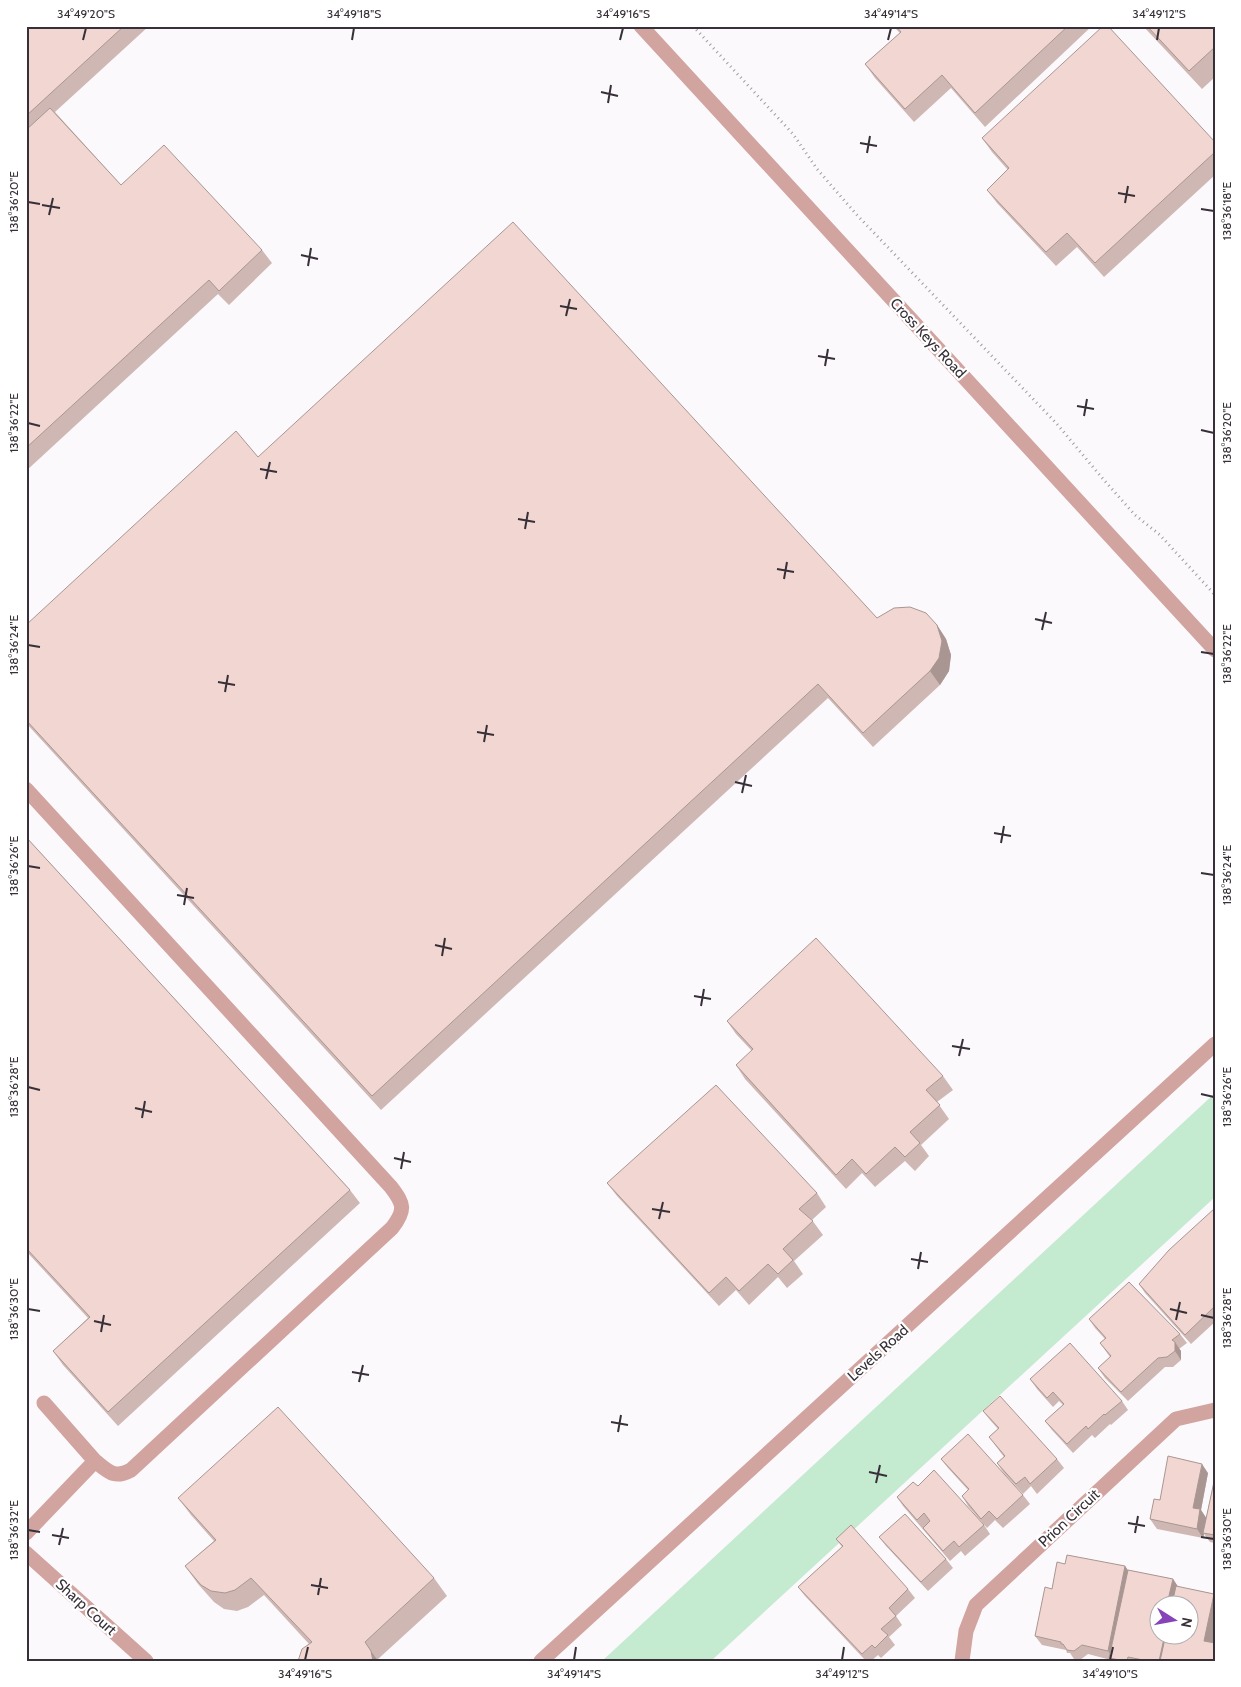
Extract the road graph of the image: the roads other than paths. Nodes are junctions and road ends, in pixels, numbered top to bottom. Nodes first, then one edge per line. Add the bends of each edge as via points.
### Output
1 (641, 26) edge
2 (1215, 650) edge
3 (26, 789) edge
4 (1215, 1044) edge
5 (44, 1402) dead end
6 (1215, 1410) edge
7 (95, 1461) junction
8 (26, 1533) edge
9 (26, 1553) edge
10 (146, 1661) edge
11 (541, 1661) edge
12 (962, 1661) edge

1 - 2 street, Cross Keys Road
3 - 7 street via 390,1187 402,1207 400,1218 392,1228 131,1470 122,1475 112,1474
4 - 11 street, Levels Road
5 - 7 street
6 - 12 street, Prion Circuit via 1176,1419 976,1605 966,1631
7 - 8 street
9 - 10 street, Sharp Court

